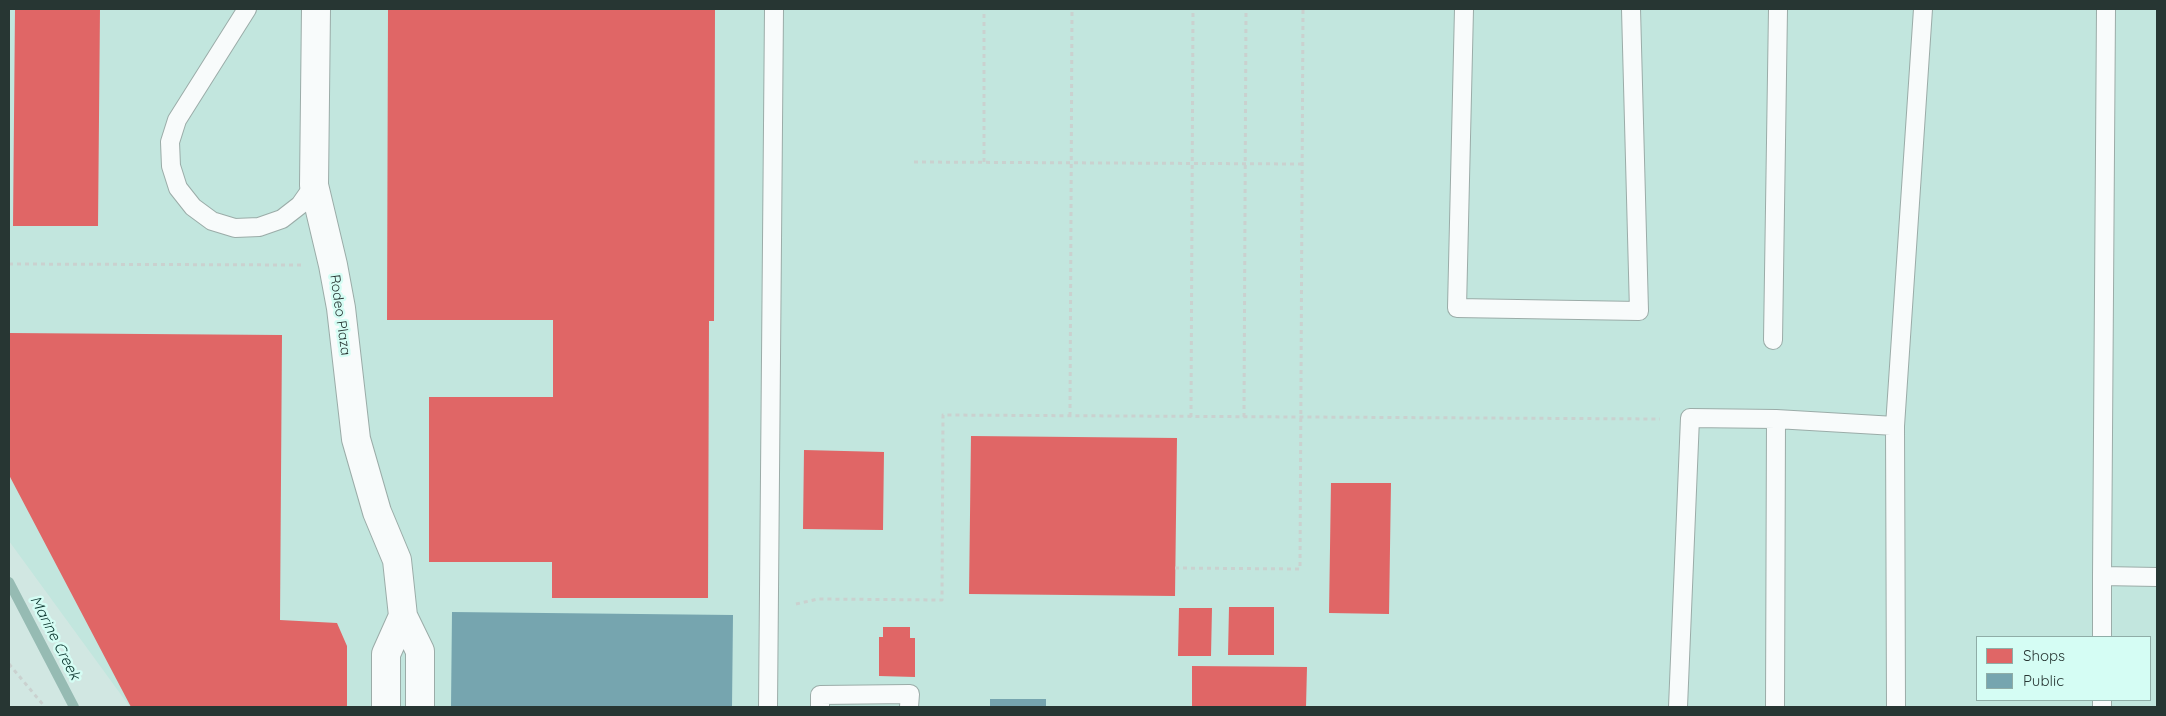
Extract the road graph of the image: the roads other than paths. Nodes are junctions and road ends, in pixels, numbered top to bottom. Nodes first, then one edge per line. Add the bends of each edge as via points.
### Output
1 (247, 9) edge
2 (316, 9) edge
3 (774, 9) edge
4 (1464, 9) edge
5 (1631, 9) edge
6 (1778, 9) edge
7 (1923, 9) edge
8 (2106, 9) edge
9 (314, 185) junction
10 (1773, 340) dead end
11 (1776, 420) junction
12 (1895, 426) junction
13 (2102, 576) junction
14 (2157, 577) edge
15 (403, 616) junction
16 (2102, 636) edge
17 (386, 707) edge
18 (420, 707) edge
19 (768, 707) edge
20 (820, 707) edge
21 (909, 707) edge
22 (1678, 707) edge
23 (1775, 707) edge
24 (1896, 707) edge

1 - 9 lane via 177,120 170,142 170,166 178,188 193,207 212,221 235,228 259,227 282,219 300,205
2 - 9 street, Rodeo Plaza
3 - 19 lane
4 - 5 lane via 1457,308 1639,311
6 - 10 lane
7 - 12 lane
8 - 13 lane
9 - 15 street, Rodeo Plaza via 341,308 356,439 378,512 397,560
11 - 12 lane
11 - 22 lane via 1690,418
11 - 23 lane
12 - 24 lane
13 - 14 lane
13 - 16 lane
15 - 17 street via 386,654
15 - 18 street, Rodeo Plaza via 420,651
20 - 21 lane via 820,695 910,694

